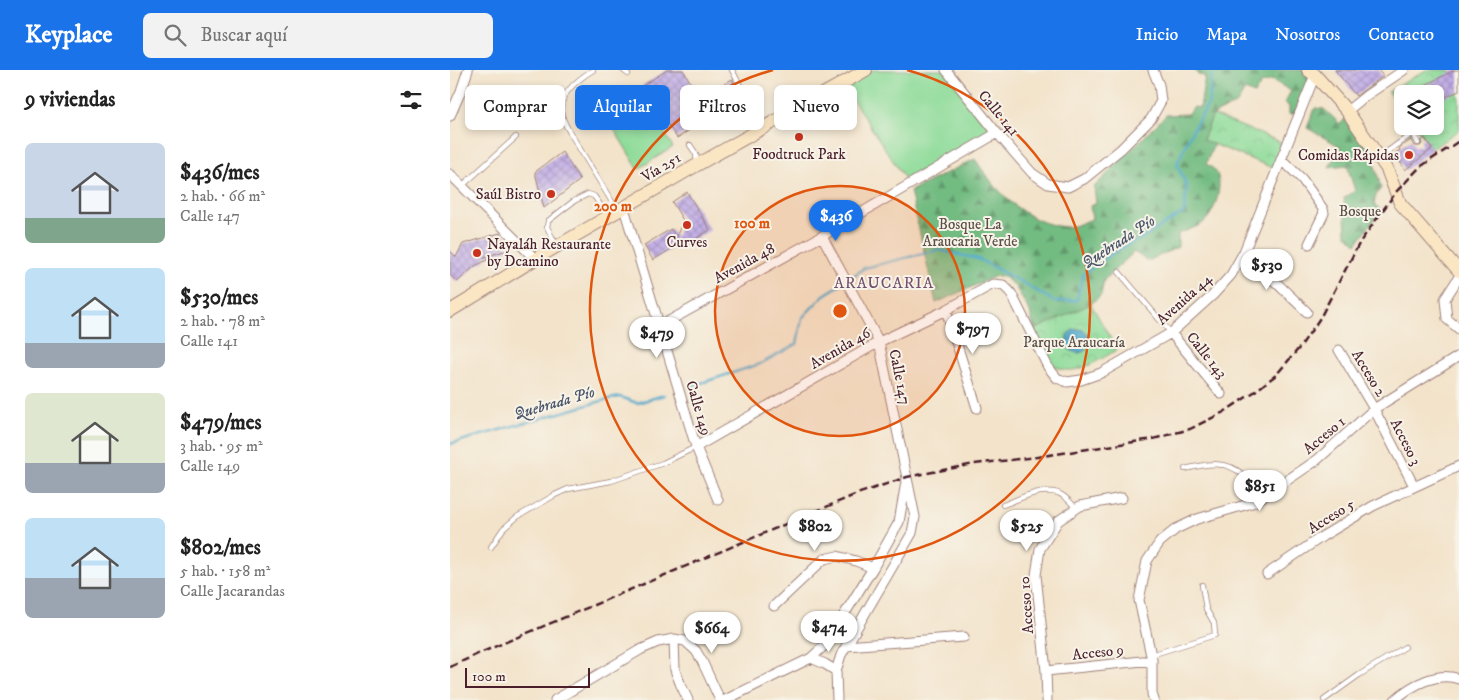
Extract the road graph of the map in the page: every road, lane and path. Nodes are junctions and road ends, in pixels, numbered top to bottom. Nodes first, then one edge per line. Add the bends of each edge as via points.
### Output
1 (468, 70) edge
2 (593, 70) edge
3 (623, 70) edge
4 (732, 70) edge
5 (866, 70) edge
6 (946, 70) edge
7 (1153, 70) edge
8 (1404, 70) edge
9 (1312, 72) edge
10 (628, 74) dead end
11 (740, 85) edge
12 (1346, 111) junction
13 (450, 116) edge
14 (764, 126) edge
15 (758, 130) edge
16 (997, 133) junction
17 (516, 137) dead end
18 (1418, 143) dead end
19 (690, 144) dead end
20 (1379, 157) junction
21 (1281, 158) junction
22 (697, 165) junction
23 (450, 174) edge
24 (462, 186) junction
25 (617, 212) junction
26 (822, 236) junction
27 (1309, 244) dead end
28 (557, 247) junction
29 (1244, 252) junction
30 (535, 259) junction
31 (1459, 271) edge
32 (1120, 272) dead end
33 (1459, 276) edge
34 (451, 308) edge
35 (946, 310) junction
36 (1307, 312) dead end
37 (660, 326) junction
38 (1459, 329) edge
39 (1171, 333) junction
40 (879, 342) junction
41 (1339, 350) dead end
42 (1459, 356) edge
43 (1067, 382) joint
44 (1221, 394) dead end
45 (977, 408) dead end
46 (1374, 410) junction
47 (696, 447) junction
48 (1459, 466) edge
49 (1185, 468) dead end
50 (907, 476) junction
51 (1414, 486) junction
52 (1122, 498) dead end
53 (1261, 498) junction
54 (718, 500) dead end
55 (1003, 505) dead end
56 (1077, 508) junction
57 (491, 547) dead end
58 (873, 568) junction
59 (1267, 574) dead end
60 (1202, 585) dead end
61 (774, 606) dead end
62 (964, 637) dead end
63 (674, 639) junction
64 (826, 644) junction
65 (846, 646) junction
66 (1405, 647) dead end
67 (811, 658) junction
68 (1152, 658) junction
69 (829, 667) junction
70 (1046, 671) junction
71 (1459, 679) edge
72 (554, 700) edge
73 (688, 700) edge
74 (720, 700) edge
75 (725, 700) edge
76 (837, 700) edge
77 (1048, 700) edge
78 (1154, 700) edge
79 (1324, 700) edge
80 (1395, 700) edge

1 - 13 street
2 - 25 lane via 566,94 561,110 568,131
3 - 10 lane
4 - 11 lane
5 - 14 main road, Vía 251
6 - 16 street, Calle 141
7 - 16 street, Calle 141 via 1159,85 1160,101 1151,119 1121,149 1084,179 1068,187 1048,184 1032,173
8 - 12 street
9 - 12 main road
9 - 21 street, Avenida 44
12 - 20 main road
15 - 22 main road, Vía 251
16 - 26 street, Avenida 48
17 - 24 lane
18 - 20 lane via 1414,133
19 - 22 lane via 696,154
20 - 31 main road via 1400,203
21 - 27 street via 1302,179 1323,209
21 - 29 street, Avenida 44
22 - 25 main road, Vía 251
23 - 24 street
24 - 30 street
25 - 28 main road, Vía 251
25 - 28 lane via 588,194 574,201 548,221 547,227
25 - 37 street, Calle 149
26 - 37 street, Avenida 48
26 - 40 street, Calle 147
28 - 30 main road, Vía 251
29 - 36 street
29 - 39 street, Avenida 44 via 1231,275 1213,295
30 - 34 main road, Vía 251
32 - 39 lane
33 - 38 street via 1445,299 1447,319
35 - 40 street, Avenida 46
35 - 43 street, Avenida 46 via 993,284 1003,285 1010,292 1048,367 1057,378
35 - 45 street
37 - 47 street, Calle 149
39 - 43 street, Avenida 44 via 1102,373
39 - 44 street, Calle 143
40 - 47 street, Avenida 46
40 - 50 street, Calle 147
41 - 46 street, Acceso 2
42 - 46 street, Acceso 1
46 - 51 street, Acceso 3
46 - 53 street, Acceso 1 via 1317,460
47 - 54 street, Calle 149
47 - 57 lane via 663,463 611,481 568,489 555,495 517,517 503,529
48 - 51 street, Acceso 5
49 - 53 lane via 1221,464 1233,468 1244,476
50 - 58 street via 898,522
50 - 65 street, Calle 147 via 915,517 912,533
51 - 59 street, Acceso 5 via 1373,506
52 - 56 street, Acceso 10
53 - 68 street, Acceso 1 via 1176,529 1160,542 1147,561 1139,600
55 - 56 lane via 1049,491 1059,493
56 - 70 street, Acceso 10 via 1058,520 1040,549 1036,575
58 - 61 street via 837,556 824,559
58 - 64 street
60 - 68 lane via 1215,635
62 - 65 street
63 - 72 street via 640,650
63 - 73 street via 675,670
63 - 74 street via 685,641 696,651
64 - 67 street
64 - 69 street
65 - 69 street, Calle 147
66 - 79 lane
67 - 69 street
67 - 75 street
68 - 70 street, Acceso 9
68 - 78 street, Acceso 1
69 - 76 street
70 - 77 street, Acceso 10
71 - 80 street via 1427,679

